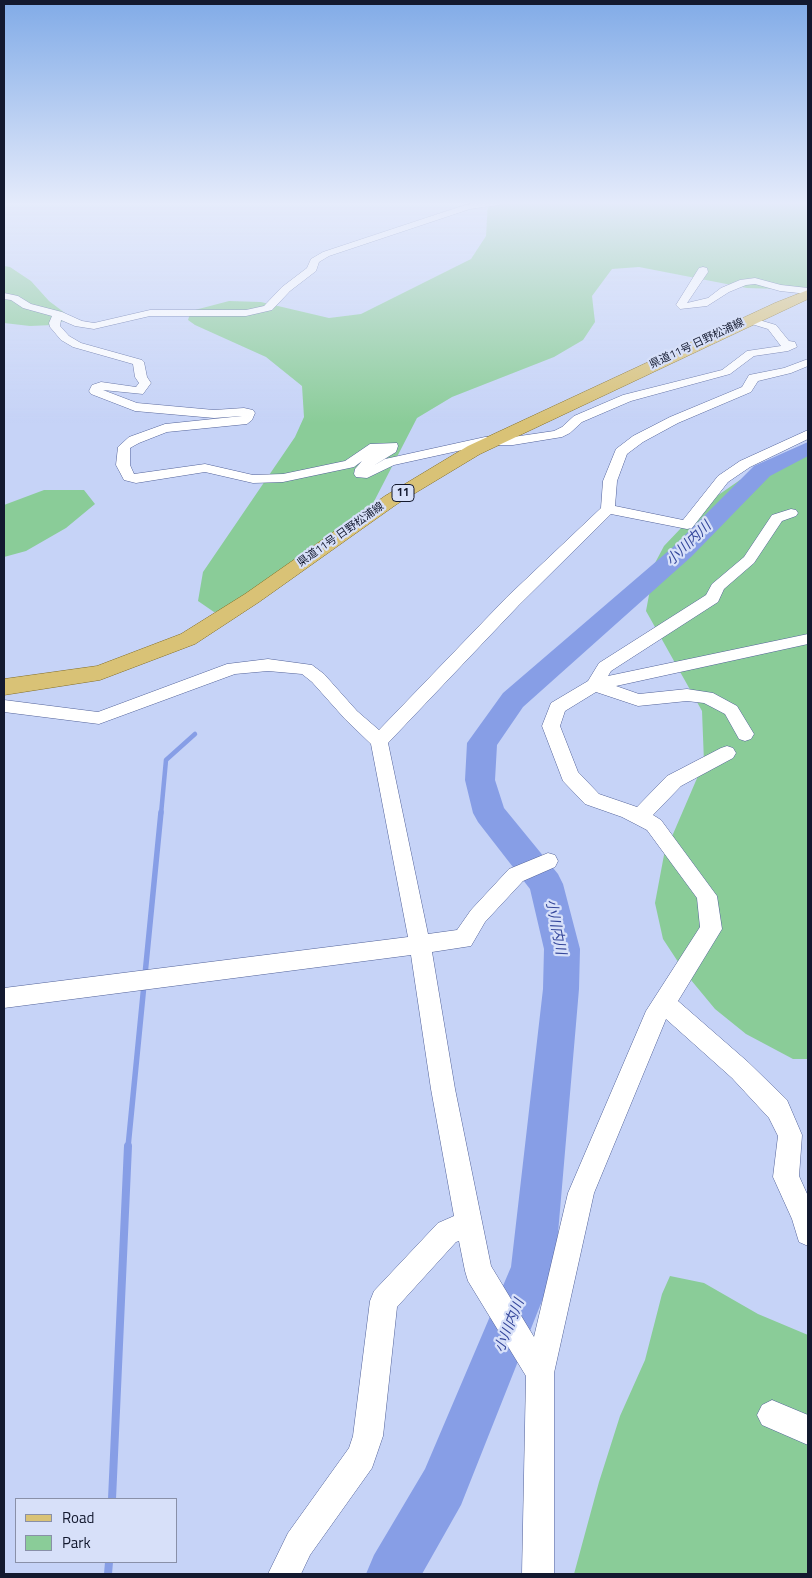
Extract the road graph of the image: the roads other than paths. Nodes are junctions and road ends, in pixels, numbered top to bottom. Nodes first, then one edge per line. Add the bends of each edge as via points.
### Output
1 (303, 276) edge
2 (701, 276) edge
3 (808, 293) edge
4 (4, 296) edge
5 (58, 314) junction
6 (749, 320) junction
7 (790, 346) joint
8 (808, 362) edge
9 (808, 434) edge
10 (494, 441) junction
11 (608, 509) junction
12 (791, 513) dead end
13 (808, 640) edge
14 (594, 685) junction
15 (4, 687) edge
16 (4, 706) edge
17 (745, 734) dead end
18 (379, 741) junction
19 (727, 754) dead end
20 (639, 817) junction
21 (548, 861) dead end
22 (420, 945) junction
23 (4, 998) edge
24 (664, 1003) junction
25 (469, 1224) junction
26 (808, 1233) edge
27 (540, 1372) junction
28 (772, 1415) dead end
29 (808, 1430) edge
30 (284, 1574) edge
31 (538, 1574) edge

1 - 5 street via 268,308 246,314 150,313 94,326 79,324
2 - 3 street via 681,305 684,307 703,304 744,282
3 - 6 main road, 県道11号 日野松浦線 / 11
4 - 5 street
5 - 10 street via 55,326 77,345 138,362 145,383 143,388 138,391 100,386 95,391 136,407 249,414 243,420 165,428 134,440 124,447 122,453 129,477 136,479 205,468 253,479 283,478 349,464 375,447 392,446 362,469 361,474 367,474 390,462
6 - 7 street via 772,327
6 - 10 main road, 県道11号 日野松浦線 / 11
7 - 10 street via 751,353 726,372 627,398 578,419 557,434
8 - 11 street via 787,371 754,378 747,389 674,420 621,452 610,481
9 - 11 street via 745,464 723,479 687,526
10 - 15 main road, 県道11号 日野松浦線 / 11 via 391,500 188,639 100,673
11 - 18 street
12 - 14 street via 777,518 749,560 717,587 712,598 605,667
13 - 14 street
14 - 17 street via 638,700 687,695 707,697 731,710
14 - 20 street via 557,707 551,726 570,776 592,799
16 - 18 street via 99,718 233,668 268,665 306,669
18 - 22 street
19 - 20 street via 674,781
20 - 24 street via 654,825 707,896 711,929
21 - 22 street via 516,875 478,916 463,939
22 - 23 street
22 - 25 street
24 - 26 street via 740,1070 778,1109 790,1135 786,1177 805,1218
24 - 27 street via 654,1018 581,1193
25 - 27 street via 478,1271
25 - 30 street via 447,1232 384,1300 368,1436 361,1457 299,1544
27 - 31 street
28 - 29 street

